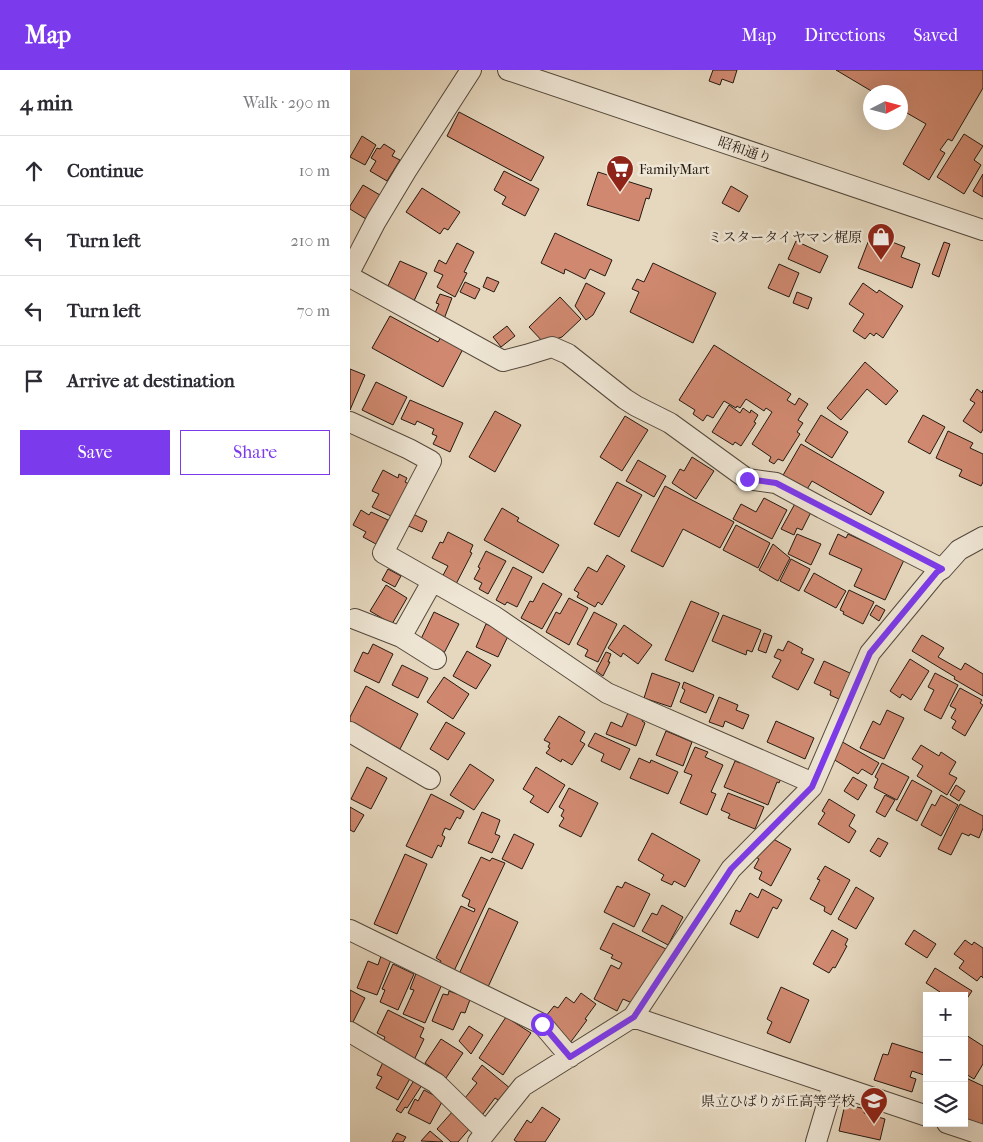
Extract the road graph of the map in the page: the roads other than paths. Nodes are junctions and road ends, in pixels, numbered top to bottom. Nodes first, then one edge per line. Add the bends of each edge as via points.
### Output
1 (471, 70) edge
2 (508, 70) edge
3 (983, 230) edge
4 (350, 271) edge
5 (350, 277) edge
6 (350, 422) edge
7 (983, 537) edge
8 (942, 569) junction
9 (432, 582) junction
10 (355, 619) dead end
11 (400, 637) junction
12 (436, 659) dead end
13 (350, 732) edge
14 (430, 779) dead end
15 (813, 783) junction
16 (350, 930) edge
17 (634, 1017) junction
18 (350, 1032) edge
19 (570, 1057) junction
20 (833, 1084) junction
21 (923, 1115) edge
22 (959, 1127) edge
23 (983, 1135) edge
24 (482, 1137) edge
25 (816, 1142) edge

1 - 4 street via 376,220
2 - 3 street, 昭和通り
5 - 8 street via 503,361 552,347 568,354 636,406 670,423 747,479 776,483
6 - 9 street via 431,461 383,553
7 - 8 street via 959,550
8 - 15 street via 870,653
9 - 11 street
9 - 15 street via 494,616 607,693
10 - 11 street
11 - 12 street
13 - 14 street
15 - 17 street via 731,869
16 - 19 street via 542,1024
17 - 19 street
17 - 20 street
18 - 24 street via 436,1083
19 - 24 street via 523,1086
20 - 21 street
20 - 25 street
22 - 23 street

